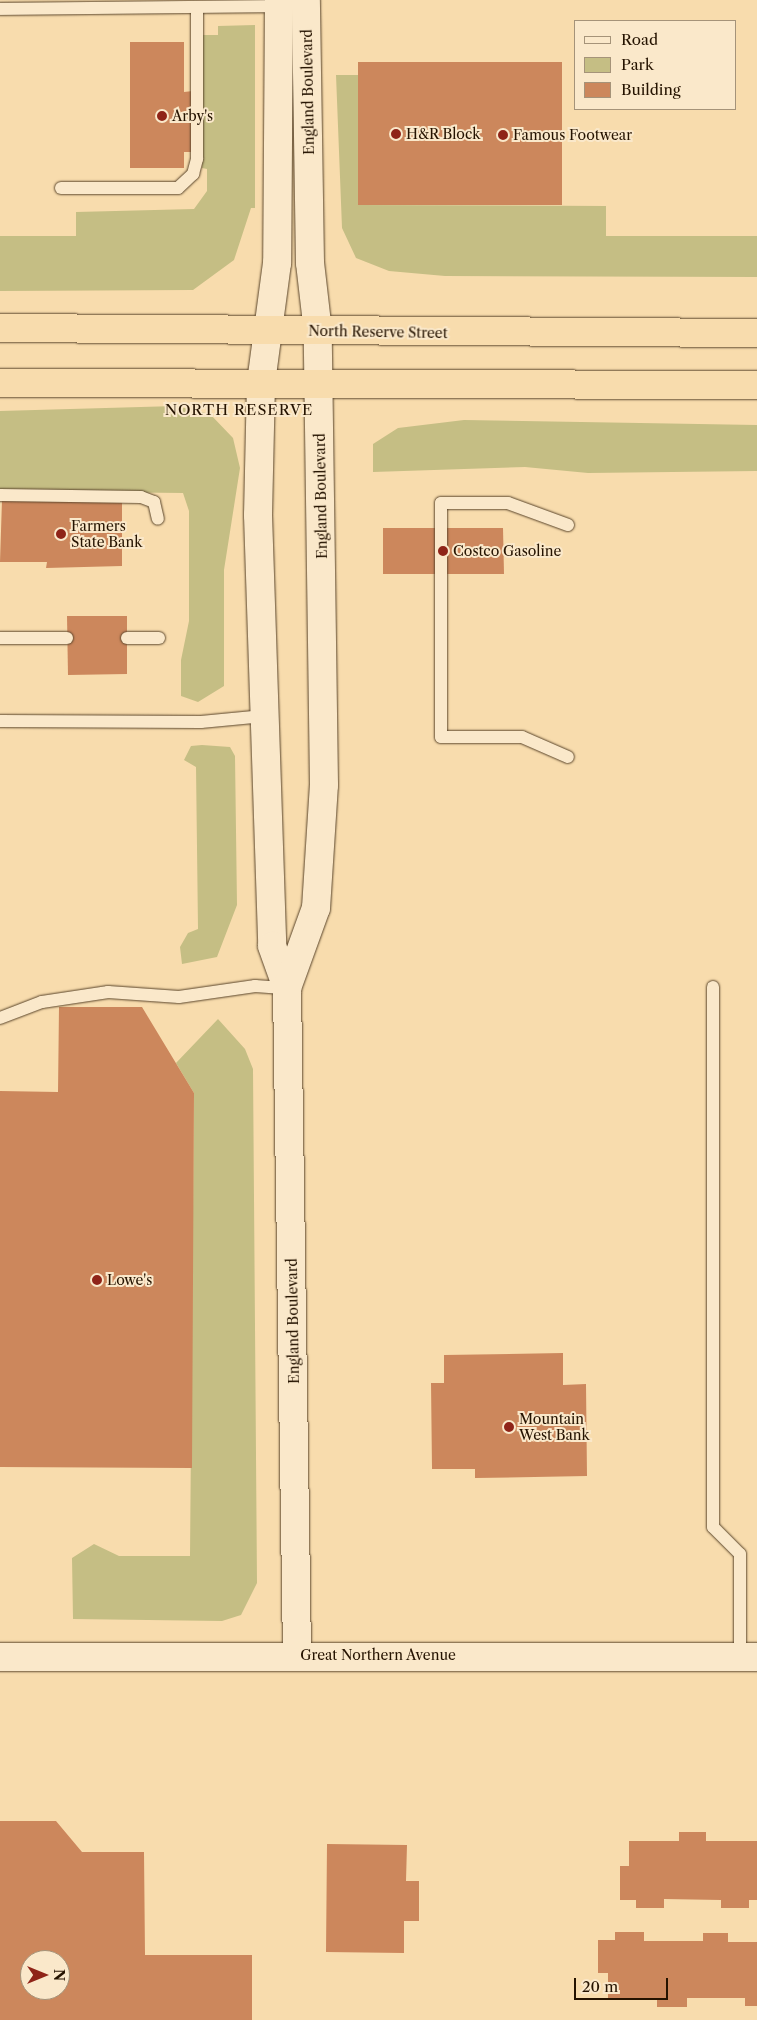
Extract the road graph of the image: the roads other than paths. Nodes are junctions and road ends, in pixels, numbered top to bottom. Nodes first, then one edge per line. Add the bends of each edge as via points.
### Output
1 (306, 0) edge
2 (279, 3) edge
3 (197, 7) junction
4 (0, 9) edge
5 (61, 188) dead end
6 (0, 328) edge
7 (268, 331) junction
8 (318, 332) junction
9 (757, 333) edge
10 (0, 383) edge
11 (262, 383) junction
12 (319, 383) junction
13 (745, 385) edge
14 (757, 402) edge
15 (0, 495) edge
16 (158, 519) dead end
17 (568, 525) dead end
18 (0, 638) edge
19 (67, 638) dead end
20 (127, 638) dead end
21 (159, 638) dead end
22 (264, 716) junction
23 (0, 721) edge
24 (568, 757) dead end
25 (713, 987) dead end
26 (287, 988) junction
27 (0, 1018) edge
28 (297, 1655) junction
29 (0, 1657) edge
30 (749, 1657) edge

1 - 8 street, England Boulevard via 310,263
2 - 3 lane
2 - 7 street, England Boulevard via 277,263
3 - 4 lane
3 - 5 lane via 197,159 193,174 178,188
6 - 7 highway, North Reserve Street
7 - 8 highway, North Reserve Street
7 - 11 street, England Boulevard
8 - 9 highway, North Reserve Street
8 - 12 street, England Boulevard
10 - 11 highway
11 - 12 highway
11 - 22 street, England Boulevard via 258,515
12 - 13 highway
12 - 26 street, England Boulevard via 324,785 316,908
13 - 14 highway via 750,402
15 - 16 lane via 142,497 154,502
17 - 24 lane via 508,503 441,503 441,737 522,737
18 - 19 lane
20 - 21 lane
22 - 23 lane via 218,721
22 - 26 street, England Boulevard via 272,946
25 - 30 lane via 713,1527 740,1554
26 - 27 lane via 255,986 179,997 108,992 42,1002
26 - 28 street, England Boulevard
28 - 29 street, Great Northern Avenue
28 - 30 street, Great Northern Avenue

